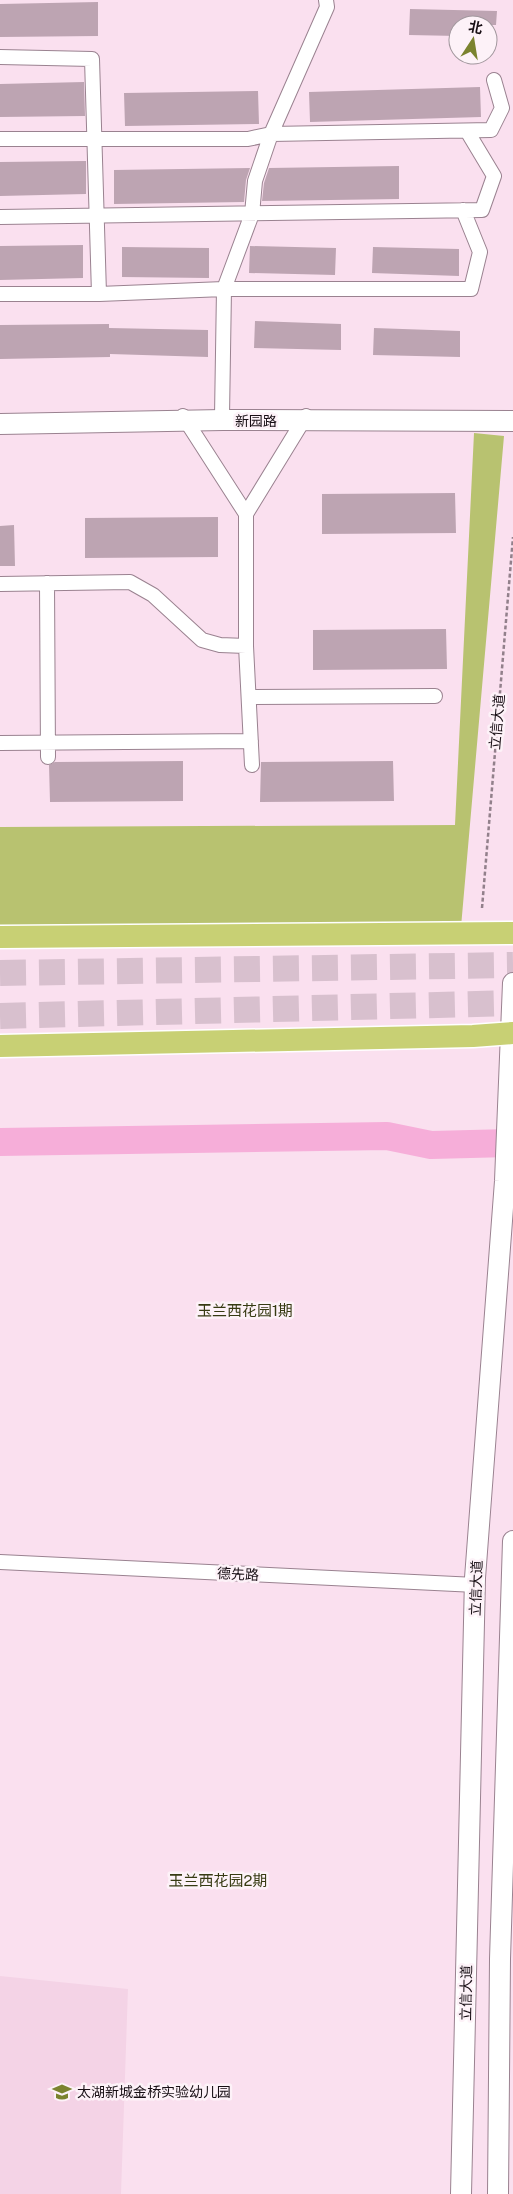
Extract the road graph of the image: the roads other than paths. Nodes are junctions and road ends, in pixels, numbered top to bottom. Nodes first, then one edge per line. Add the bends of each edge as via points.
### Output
1 (326, 0) edge
2 (0, 57) edge
3 (494, 80) dead end
4 (467, 131) junction
5 (271, 134) junction
6 (0, 138) edge
7 (95, 138) junction
8 (463, 210) junction
9 (252, 214) junction
10 (98, 216) junction
11 (0, 217) edge
12 (224, 289) junction
13 (0, 294) edge
14 (99, 294) junction
15 (222, 416) junction
16 (0, 417) edge
17 (513, 417) edge
18 (184, 418) junction
19 (305, 418) junction
20 (513, 421) edge
21 (0, 424) edge
22 (246, 514) junction
23 (47, 583) junction
24 (0, 584) edge
25 (246, 646) junction
26 (435, 696) dead end
27 (249, 698) junction
28 (251, 741) junction
29 (48, 742) junction
30 (0, 743) edge
31 (48, 757) dead end
32 (252, 765) dead end
33 (513, 933) edge
34 (0, 937) edge
35 (513, 983) edge
36 (512, 1033) edge
37 (0, 1046) edge
38 (513, 1540) edge
39 (0, 1562) edge
40 (0, 1570) edge
41 (476, 1589) junction
42 (512, 1593) edge
43 (461, 2194) edge
44 (498, 2194) edge

1 - 5 street via 327,7
2 - 7 street via 92,59
3 - 4 street via 502,108 491,130
4 - 5 street
4 - 8 street via 494,176 482,210
5 - 7 street via 248,139
5 - 9 street via 255,181
6 - 7 street
7 - 10 street
8 - 9 street
8 - 12 street via 480,252 471,289
9 - 10 street
9 - 12 street
10 - 11 street
10 - 14 street
12 - 14 street
12 - 15 street
13 - 14 street
15 - 18 street, 新园路
15 - 19 street, 新园路
16 - 18 street, 新园路
17 - 19 street, 新园路
18 - 19 street, 新园路
18 - 21 street, 新园路
18 - 22 street
19 - 20 street, 新园路
19 - 22 street
22 - 25 street
23 - 24 street
23 - 25 street via 130,582 153,594 202,640 220,645
23 - 29 street
25 - 27 street
26 - 27 street
27 - 28 street
28 - 29 street
28 - 32 street
29 - 30 street
29 - 31 street
33 - 34 main road
35 - 36 street, 立信大道
36 - 37 main road
36 - 41 street, 立信大道 via 505,1181
38 - 42 street
39 - 41 street, 德先路
40 - 41 street, 德先路
41 - 43 street, 立信大道
42 - 44 street via 500,1959

